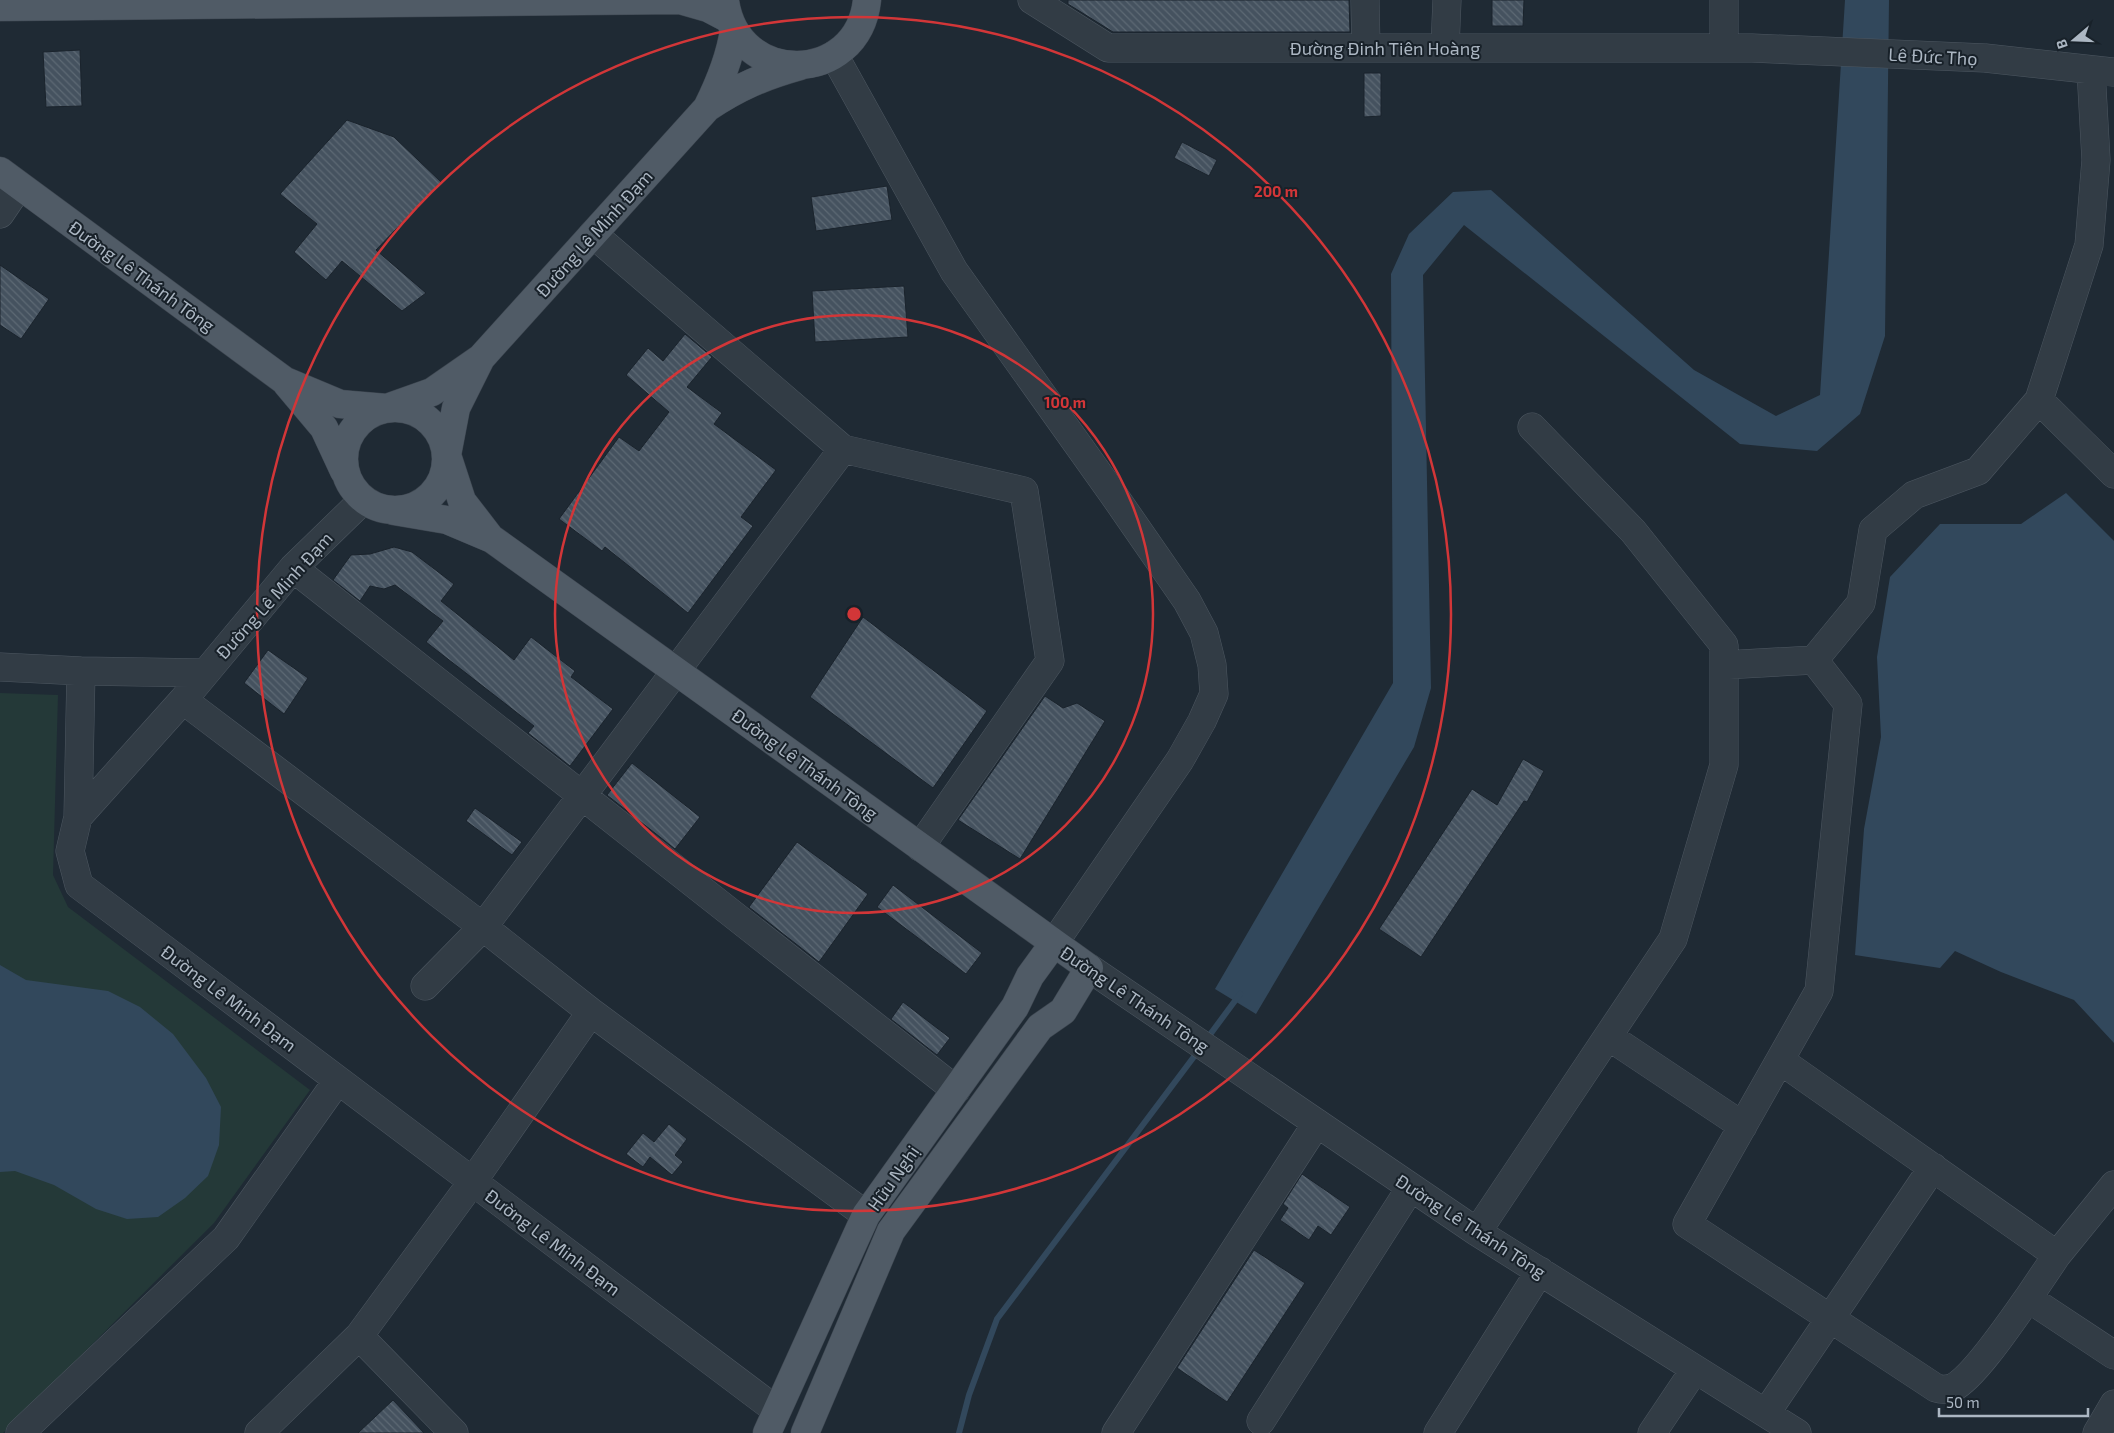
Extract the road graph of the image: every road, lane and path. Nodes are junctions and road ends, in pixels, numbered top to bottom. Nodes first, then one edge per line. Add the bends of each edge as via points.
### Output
1 (867, 0) edge
2 (1032, 0) edge
3 (1365, 0) edge
4 (1447, 0) edge
5 (1724, 0) edge
6 (0, 7) edge
7 (729, 16) edge
8 (1366, 48) junction
9 (1444, 48) junction
10 (1724, 48) junction
11 (1752, 48) joint
12 (834, 55) junction
13 (800, 66) junction
14 (2103, 71) edge
15 (707, 108) junction
16 (10, 179) edge
17 (0, 214) edge
18 (593, 234) junction
19 (481, 358) junction
20 (284, 381) junction
21 (2039, 400) junction
22 (387, 408) junction
23 (1532, 427) dead end
24 (843, 448) junction
25 (447, 455) junction
26 (345, 471) junction
27 (2114, 474) edge
28 (362, 500) junction
29 (394, 511) junction
30 (492, 539) junction
31 (293, 568) junction
32 (1814, 660) junction
33 (1724, 665) junction
34 (0, 667) edge
35 (81, 671) junction
36 (676, 671) junction
37 (206, 673) junction
38 (183, 700) junction
39 (582, 796) junction
40 (78, 817) junction
41 (920, 847) junction
42 (483, 927) junction
43 (1054, 943) junction
44 (1089, 968) junction
45 (425, 986) dead end
46 (591, 1012) junction
47 (1608, 1036) junction
48 (1781, 1062) junction
49 (338, 1080) junction
50 (956, 1090) junction
51 (1317, 1123) junction
52 (1743, 1126) junction
53 (1933, 1167) junction
54 (473, 1182) junction
55 (2114, 1185) edge
56 (1410, 1187) junction
57 (866, 1216) junction
58 (1477, 1232) junction
59 (2057, 1255) junction
60 (1540, 1271) junction
61 (2028, 1298) junction
62 (819, 1317) junction
63 (1831, 1318) junction
64 (848, 1329) junction
65 (358, 1336) junction
66 (2114, 1355) edge
67 (1695, 1369) junction
68 (2113, 1407) edge
69 (1766, 1413) junction
70 (1261, 1421) dead end
71 (772, 1422) edge
72 (20, 1433) edge
73 (259, 1433) edge
74 (454, 1433) edge
75 (805, 1433) edge
76 (1116, 1433) edge
77 (1438, 1433) edge
78 (1652, 1433) edge
79 (1797, 1433) edge
80 (2096, 1433) edge

1 - 12 main road via 858,29
2 - 8 street, Đường Đinh Tiên Hoàng via 1108,48
3 - 8 street
4 - 9 street
5 - 10 street
6 - 7 main road via 680,0
7 - 13 main road via 746,45 762,57
7 - 15 main road, Đường Lê Minh Đạm via 728,60
8 - 9 street, Đường Đinh Tiên Hoàng
9 - 10 street, Đường Đinh Tiên Hoàng
10 - 11 street, Đường Đinh Tiên Hoàng
11 - 14 street, Lê Đức Thọ via 1986,58
12 - 13 main road, Đường Lê Minh Đạm
12 - 43 street via 954,271 1187,601 1204,633 1212,665 1214,694 1198,729
13 - 15 main road, Đường Lê Minh Đạm via 751,82
14 - 21 street via 2089,245
15 - 18 main road, Đường Lê Minh Đạm
16 - 17 street
16 - 20 main road, Đường Lê Thánh Tông
18 - 19 main road, Đường Lê Minh Đạm
18 - 24 street
19 - 22 main road via 432,392
19 - 25 main road via 456,408
20 - 22 main road, Đường Lê Thánh Tông via 340,404
20 - 26 main road, Đường Lê Thánh Tông via 324,428
21 - 27 street
21 - 32 street via 1978,471 1914,495 1872,530 1861,603
22 - 25 main road via 404,408 433,424
22 - 26 main road via 370,413 352,431 344,454
23 - 33 street via 1645,546 1724,645
24 - 36 street
24 - 41 street via 1024,491 1050,661
25 - 29 main road via 442,480 426,501 411,509
25 - 30 main road, Đường Lê Thánh Tông via 462,501
26 - 28 main road via 351,487
28 - 29 main road
28 - 31 street, Đường Lê Minh Đạm
29 - 30 main road, Đường Lê Thánh Tông via 447,520
30 - 36 main road, Đường Lê Thánh Tông
31 - 37 street, Đường Lê Minh Đạm
31 - 39 street
32 - 33 street
32 - 48 street via 1848,704 1819,991
33 - 47 street via 1724,765 1673,939
34 - 35 street
35 - 37 street
35 - 40 street
36 - 39 street
36 - 41 main road, Đường Lê Thánh Tông
37 - 38 street, Đường Lê Minh Đạm
38 - 40 street, Đường Lê Minh Đạm
38 - 42 street
39 - 42 street
39 - 50 street
40 - 49 street, Đường Lê Minh Đạm via 70,851 79,885
41 - 43 main road, Đường Lê Thánh Tông
42 - 45 street
42 - 46 street
43 - 44 main road, Đường Lê Thánh Tông
43 - 50 main road, Hữu Nghị
44 - 51 street, Đường Lê Thánh Tông
44 - 64 main road, Hữu Nghị via 1063,1011 1040,1028 891,1231
46 - 54 street
46 - 57 street
47 - 52 street
47 - 58 street
48 - 52 street
48 - 53 street
49 - 54 street, Đường Lê Minh Đạm
49 - 72 street via 226,1238
50 - 57 main road, Hữu Nghị
51 - 56 street, Đường Lê Thánh Tông
51 - 76 street
52 - 63 street via 1687,1224
53 - 59 street
53 - 63 street
54 - 65 street
54 - 71 street, Đường Lê Minh Đạm
55 - 59 street
56 - 58 street, Đường Lê Thánh Tông
56 - 70 street
57 - 62 main road, Hữu Nghị
58 - 60 street, Đường Lê Thánh Tông
59 - 61 street
60 - 67 street, Đường Lê Thánh Tông
60 - 77 street
61 - 63 street via 1985,1355 1963,1380 1948,1389 1936,1388
61 - 66 street
62 - 64 main road
62 - 71 main road, Hữu Nghị
63 - 69 street
64 - 75 main road, Hữu Nghị
65 - 73 street
65 - 74 street
67 - 69 street, Đường Lê Thánh Tông
67 - 78 street
68 - 80 street
69 - 79 street, Đường Lê Thánh Tông

